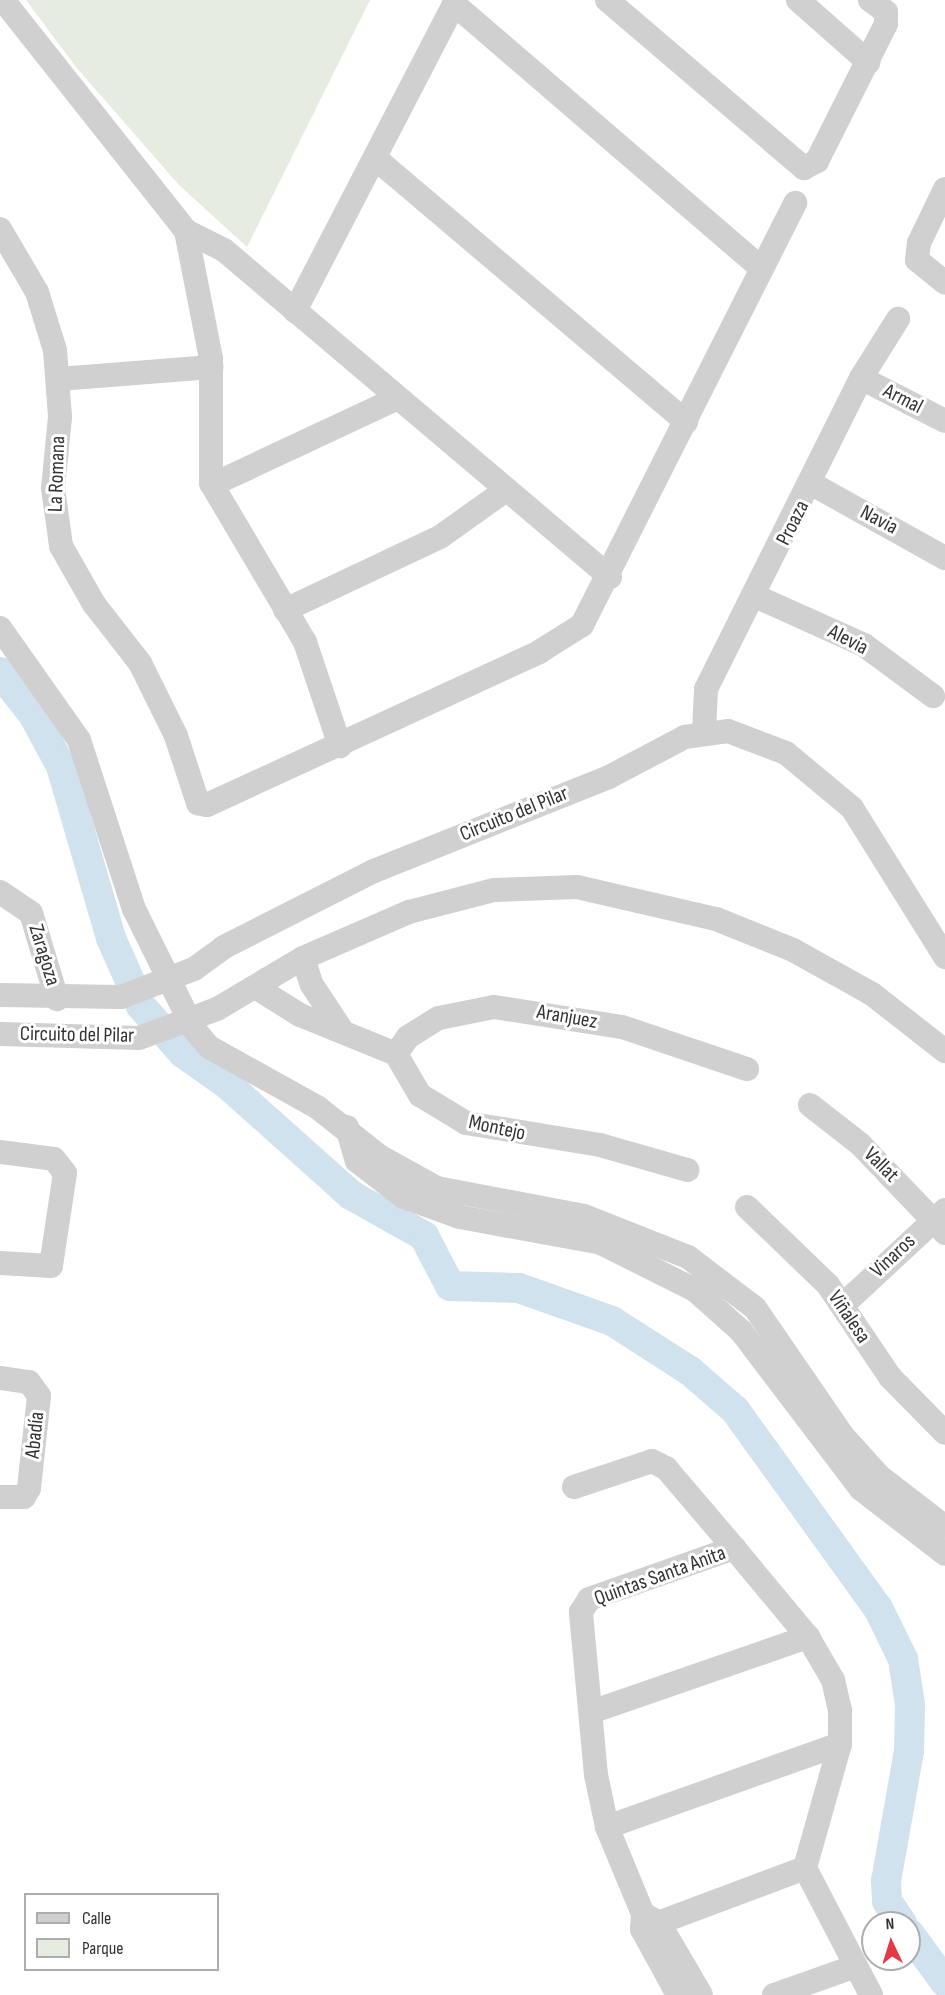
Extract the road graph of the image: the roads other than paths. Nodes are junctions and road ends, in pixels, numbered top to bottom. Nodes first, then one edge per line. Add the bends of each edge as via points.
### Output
1 (3, 0) edge
2 (607, 0) edge
3 (798, 0) edge
4 (870, 0) edge
5 (455, 2) edge
6 (868, 62) junction
7 (375, 158) junction
8 (945, 189) edge
9 (795, 203) dead end
10 (0, 229) edge
11 (186, 231) junction
12 (762, 269) junction
13 (945, 283) edge
14 (295, 311) junction
15 (898, 319) dead end
16 (212, 367) junction
17 (861, 378) junction
18 (59, 379) junction
19 (398, 398) junction
20 (945, 421) edge
21 (686, 422) junction
22 (812, 484) junction
23 (212, 485) junction
24 (506, 490) junction
25 (945, 558) edge
26 (610, 577) junction
27 (755, 596) junction
28 (285, 610) junction
29 (0, 628) edge
30 (933, 696) dead end
31 (704, 732) junction
32 (340, 746) junction
33 (0, 892) edge
34 (945, 957) edge
35 (303, 958) junction
36 (255, 987) junction
37 (0, 995) edge
38 (57, 999) junction
39 (93, 999) junction
40 (341, 1029) junction
41 (0, 1034) edge
42 (91, 1040) junction
43 (945, 1051) edge
44 (396, 1054) junction
45 (747, 1069) dead end
46 (810, 1105) dead end
47 (347, 1127) junction
48 (0, 1152) edge
49 (687, 1170) dead end
50 (747, 1207) dead end
51 (941, 1221) edge
52 (0, 1263) edge
53 (844, 1304) junction
54 (0, 1378) edge
55 (945, 1433) edge
56 (574, 1487) dead end
57 (0, 1497) edge
58 (945, 1527) edge
59 (734, 1548) junction
60 (945, 1554) edge
61 (808, 1637) junction
62 (591, 1712) junction
63 (840, 1744) junction
64 (607, 1827) junction
65 (805, 1868) junction
66 (648, 1922) junction
67 (853, 1967) junction
68 (678, 1995) edge
69 (701, 1995) edge
70 (774, 1995) edge
71 (872, 1995) edge

1 - 11 street
2 - 6 street via 804,168 817,161
3 - 6 street
4 - 6 street via 888,18
5 - 7 street
5 - 12 street
7 - 14 street
7 - 21 street
8 - 13 street via 919,243 917,261
9 - 12 street
10 - 18 street, La Romana via 21,259 48,320
11 - 14 street via 224,250
11 - 16 street
12 - 21 street
14 - 19 street
15 - 17 street, Proaza
16 - 18 street
16 - 23 street
17 - 20 street, Armal
17 - 22 street, Proaza
18 - 32 street, La Romana via 53,488 61,546 160,700 198,803 207,805
19 - 23 street
19 - 24 street
21 - 26 street
22 - 25 street, Navia
22 - 27 street, Proaza
23 - 28 street
24 - 26 street
24 - 28 street via 440,537
26 - 32 street via 591,615 559,642
27 - 30 street, Alevia via 864,645
27 - 31 street, Proaza via 706,689
28 - 32 street via 321,682
29 - 47 street via 79,740 134,909 193,1028 227,1060
31 - 34 street, Circuito del Pilar via 757,738 827,784 874,837
31 - 39 street, Circuito del Pilar, bridge via 666,745 609,777 374,871 224,947 194,969 121,997
33 - 38 street, Zaragoza via 31,913
35 - 36 street, Circuito del Pilar
35 - 40 street via 312,985
35 - 43 street, Circuito del Pilar via 372,926 464,895 534,886 616,892 716,919 793,950 872,994
36 - 40 street via 300,1015
36 - 42 street, Circuito del Pilar, bridge via 217,1009 139,1038
37 - 38 street, Circuito del Pilar
38 - 39 street, Circuito del Pilar
39 - 42 street
40 - 44 street via 377,1050
41 - 42 street, Circuito del Pilar
44 - 45 street, Aranjuez via 408,1037 439,1018 495,1007 622,1027
44 - 49 street, Montejo via 420,1095 466,1123 600,1145
46 - 51 street, Vallat via 860,1144
47 - 58 street via 379,1156 437,1188 603,1221 705,1268 755,1308 861,1456
47 - 60 street via 357,1161 404,1197 460,1217 602,1243 695,1290 741,1331 861,1489
48 - 52 street via 54,1159 65,1173 51,1266
50 - 53 street, Viñalesa
51 - 53 street, Vinaros
53 - 55 street, Viñalesa via 890,1377
54 - 57 street, Abadía via 29,1382 39,1396 29,1488 24,1497
56 - 59 street via 652,1461 666,1468
59 - 61 street, Quintas Santa Anita
59 - 62 street, Quintas Santa Anita via 583,1604
61 - 62 street
61 - 63 street, Quintas Santa Anita via 833,1680 840,1710
62 - 64 street, Quintas Santa Anita
63 - 64 street
63 - 65 street, Quintas Santa Anita
64 - 66 street, Quintas Santa Anita
65 - 66 street
65 - 67 street
66 - 68 street, Quintas Santa Anita
66 - 69 street, Quintas Santa Anita
67 - 70 street
67 - 71 street

